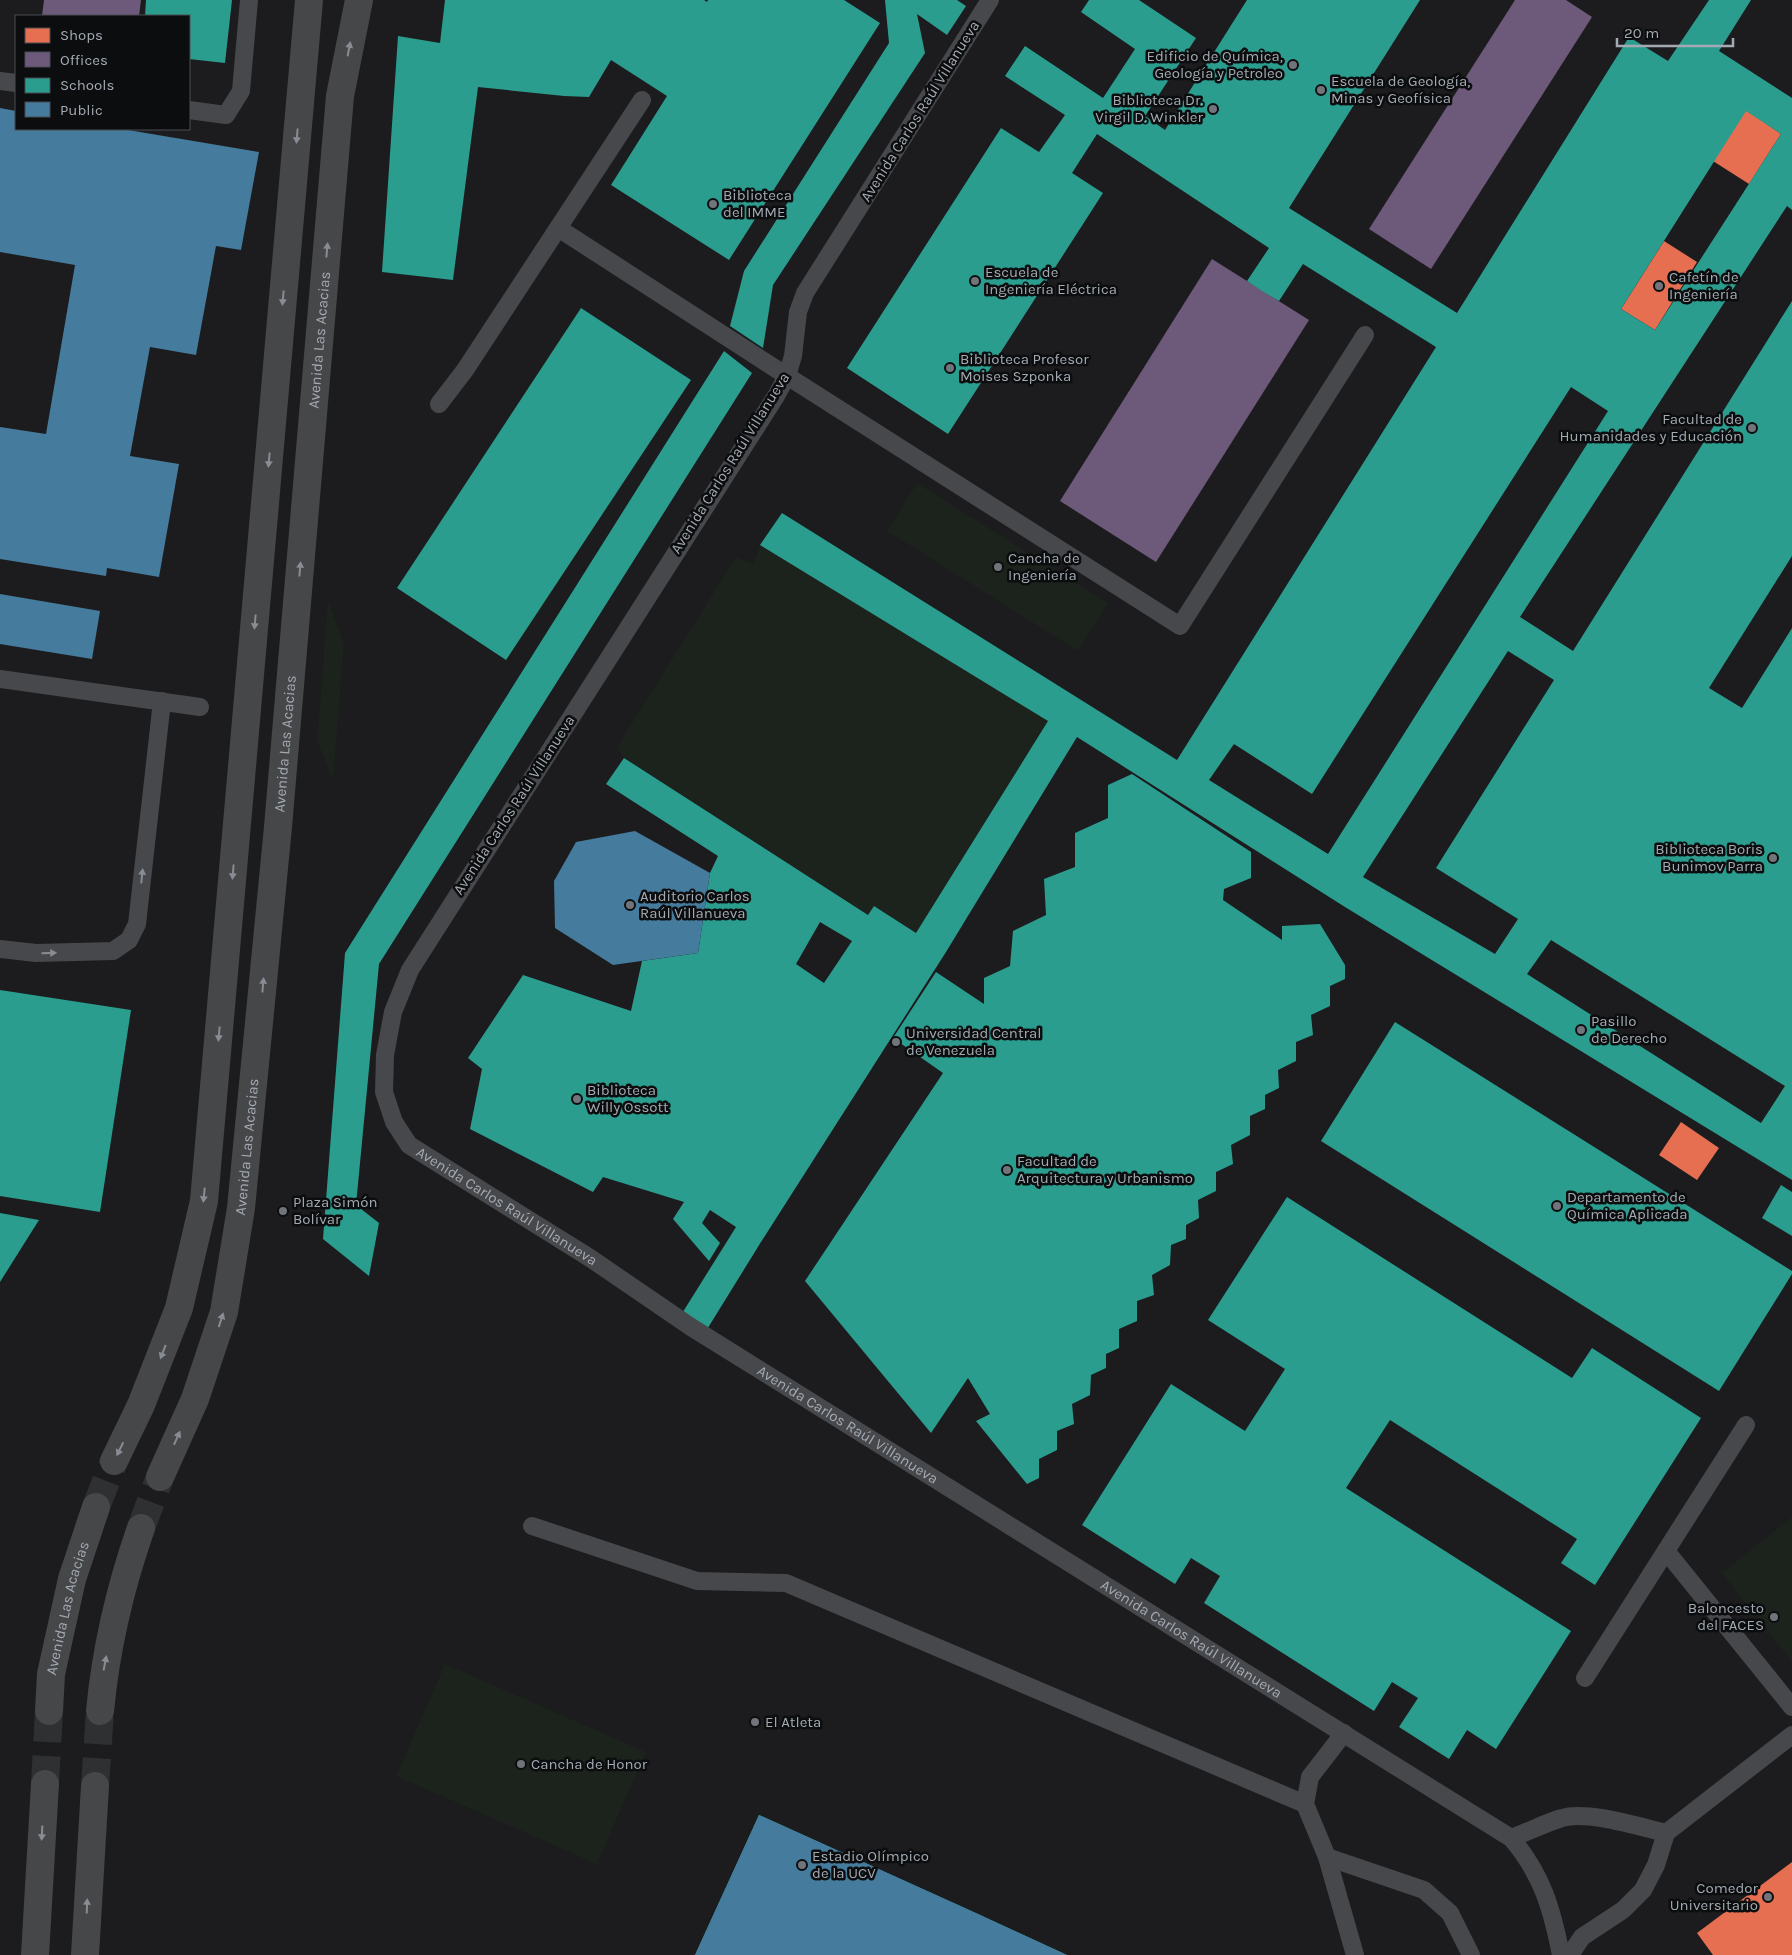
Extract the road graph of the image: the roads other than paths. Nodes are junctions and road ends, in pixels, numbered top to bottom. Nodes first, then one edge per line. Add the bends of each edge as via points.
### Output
1 (249, 0) edge
2 (309, 0) edge
3 (359, 0) edge
4 (990, 0) edge
5 (0, 81) edge
6 (15, 83) edge
7 (642, 100) dead end
8 (190, 110) edge
9 (558, 228) junction
10 (1365, 335) dead end
11 (787, 376) junction
12 (439, 404) dead end
13 (0, 679) edge
14 (162, 702) junction
15 (200, 707) dead end
16 (0, 949) edge
17 (1746, 1425) dead end
18 (114, 1461) tunnel mouth
19 (160, 1477) tunnel mouth
20 (96, 1507) tunnel mouth
21 (532, 1526) dead end
22 (141, 1528) tunnel mouth
23 (1666, 1551) junction
24 (1584, 1678) dead end
25 (1792, 1707) edge
26 (48, 1710) tunnel mouth
27 (100, 1711) tunnel mouth
28 (1344, 1733) junction
29 (1792, 1735) edge
30 (44, 1784) tunnel mouth
31 (95, 1786) tunnel mouth
32 (1305, 1804) junction
33 (1666, 1834) junction
34 (1511, 1838) junction
35 (1327, 1857) junction
36 (35, 1955) edge
37 (85, 1955) edge
38 (1355, 1955) edge
39 (1471, 1955) edge
40 (1560, 1955) edge
41 (1570, 1955) edge

1 - 8 lane via 241,91 226,115
2 -> 18 main road via 204,1201 179,1308 141,1405
19 -> 3 main road, Avenida Las Acacias via 194,1399 224,1312 242,1208 340,96
4 - 11 lane, Avenida Carlos Raúl Villanueva via 805,293 798,312 793,356
5 - 6 lane
7 - 9 lane
9 - 11 lane
9 - 12 lane
10 - 11 lane via 1180,626
11 - 28 lane, Avenida Carlos Raúl Villanueva via 410,970 393,1012 385,1055 384,1092 394,1122 409,1145 590,1258 691,1327
13 - 14 lane
14 - 15 lane
16 -> 14 lane via 36,953 113,951 129,940 137,924
17 - 23 lane
20 - 26 main road, Avenida Las Acacias via 72,1579 52,1674
21 - 32 lane via 697,1581 786,1582
27 -> 22 main road via 104,1667 126,1570
23 - 24 lane
23 - 25 lane
28 - 32 lane via 1310,1777
28 - 34 lane, Avenida Carlos Raúl Villanueva
29 - 33 lane
30 -> 36 main road
37 -> 31 main road
32 - 35 lane
33 - 34 lane via 1610,1820 1564,1817
33 - 41 lane via 1656,1865 1643,1890 1623,1910 1582,1938
34 - 40 lane, Avenida Carlos Raúl Villanueva via 1539,1879 1548,1902
35 - 38 lane
35 - 39 lane via 1424,1890 1450,1913

